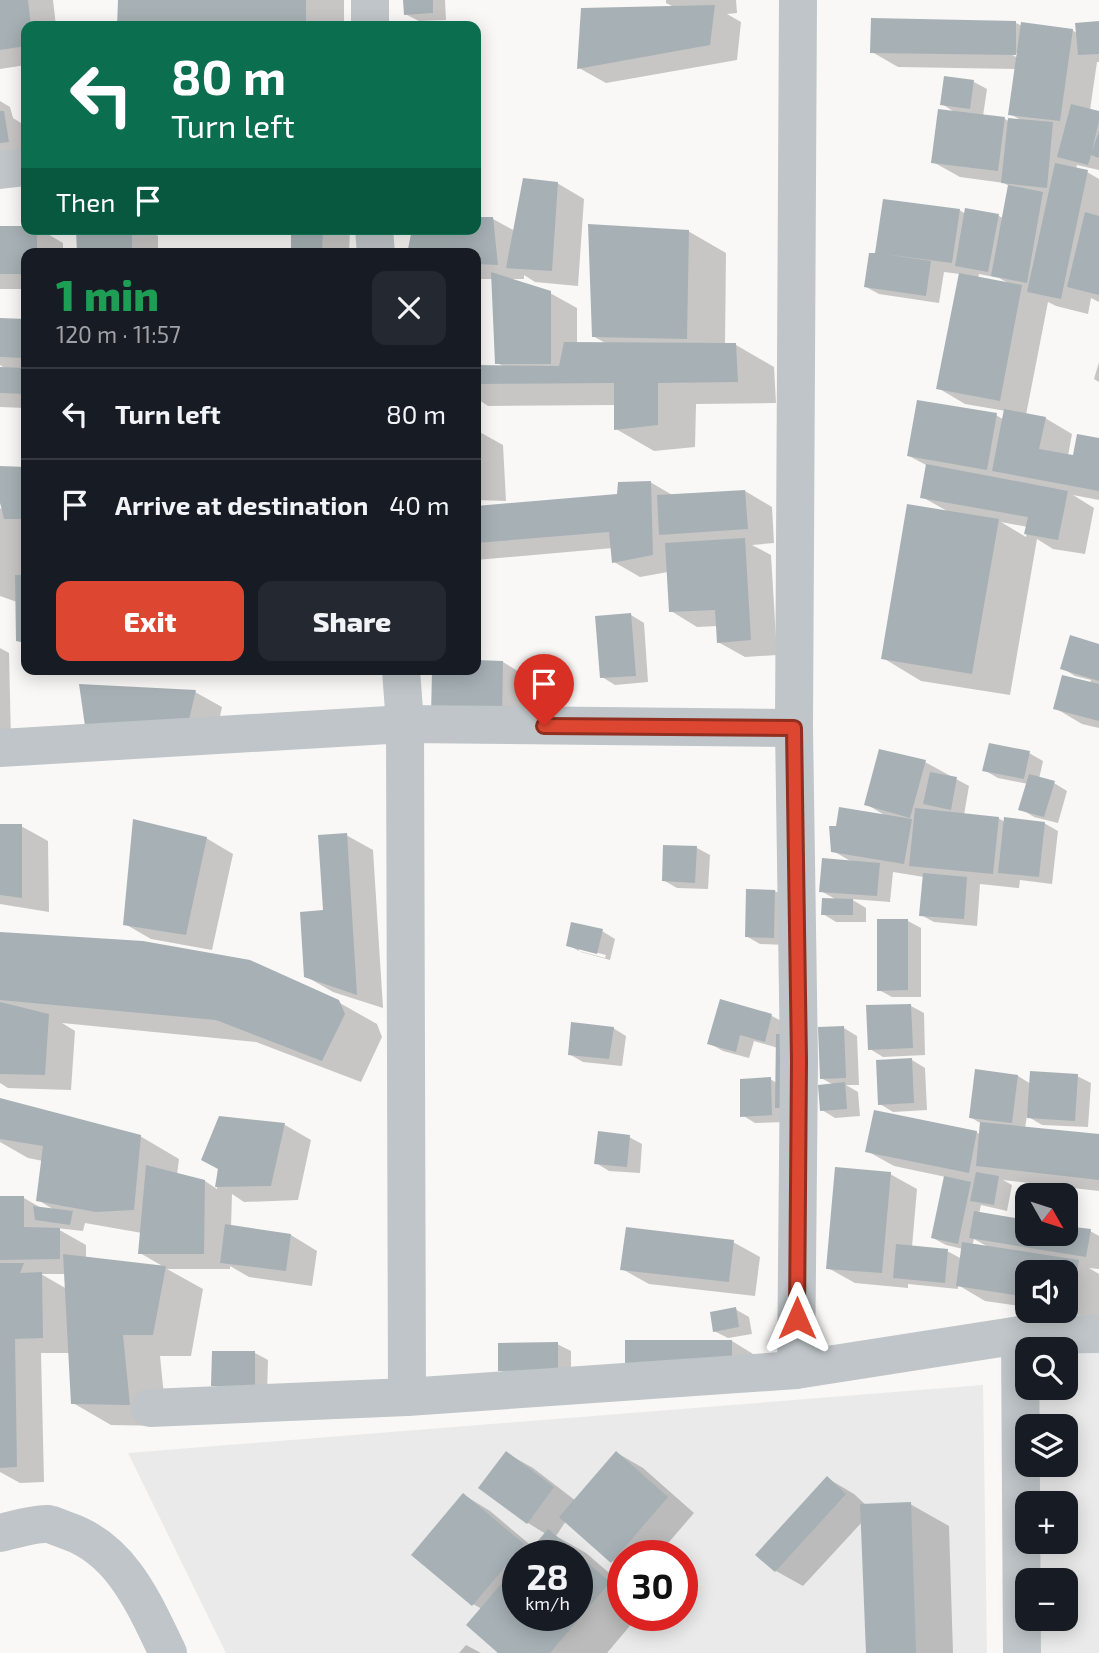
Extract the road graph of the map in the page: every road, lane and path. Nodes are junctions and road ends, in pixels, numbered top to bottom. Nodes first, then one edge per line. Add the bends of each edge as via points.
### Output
1 (370, 0) edge
2 (798, 0) edge
3 (370, 21) edge
4 (21, 168) edge
5 (0, 170) edge
6 (401, 675) edge
7 (405, 724) junction
8 (794, 728) junction
9 (0, 748) edge
10 (1099, 1334) edge
11 (1020, 1335) junction
12 (796, 1370) junction
13 (407, 1397) junction
14 (150, 1408) dead end
15 (0, 1533) edge
16 (168, 1653) edge
17 (1022, 1653) edge

1 - 3 street
2 - 8 street
4 - 5 street
6 - 7 street
7 - 8 street
7 - 9 street
7 - 13 street
8 - 12 street via 799,1061
10 - 11 street
11 - 12 street
11 - 17 street
12 - 13 street
13 - 14 street
15 - 16 street via 47,1524 102,1549 140,1597

